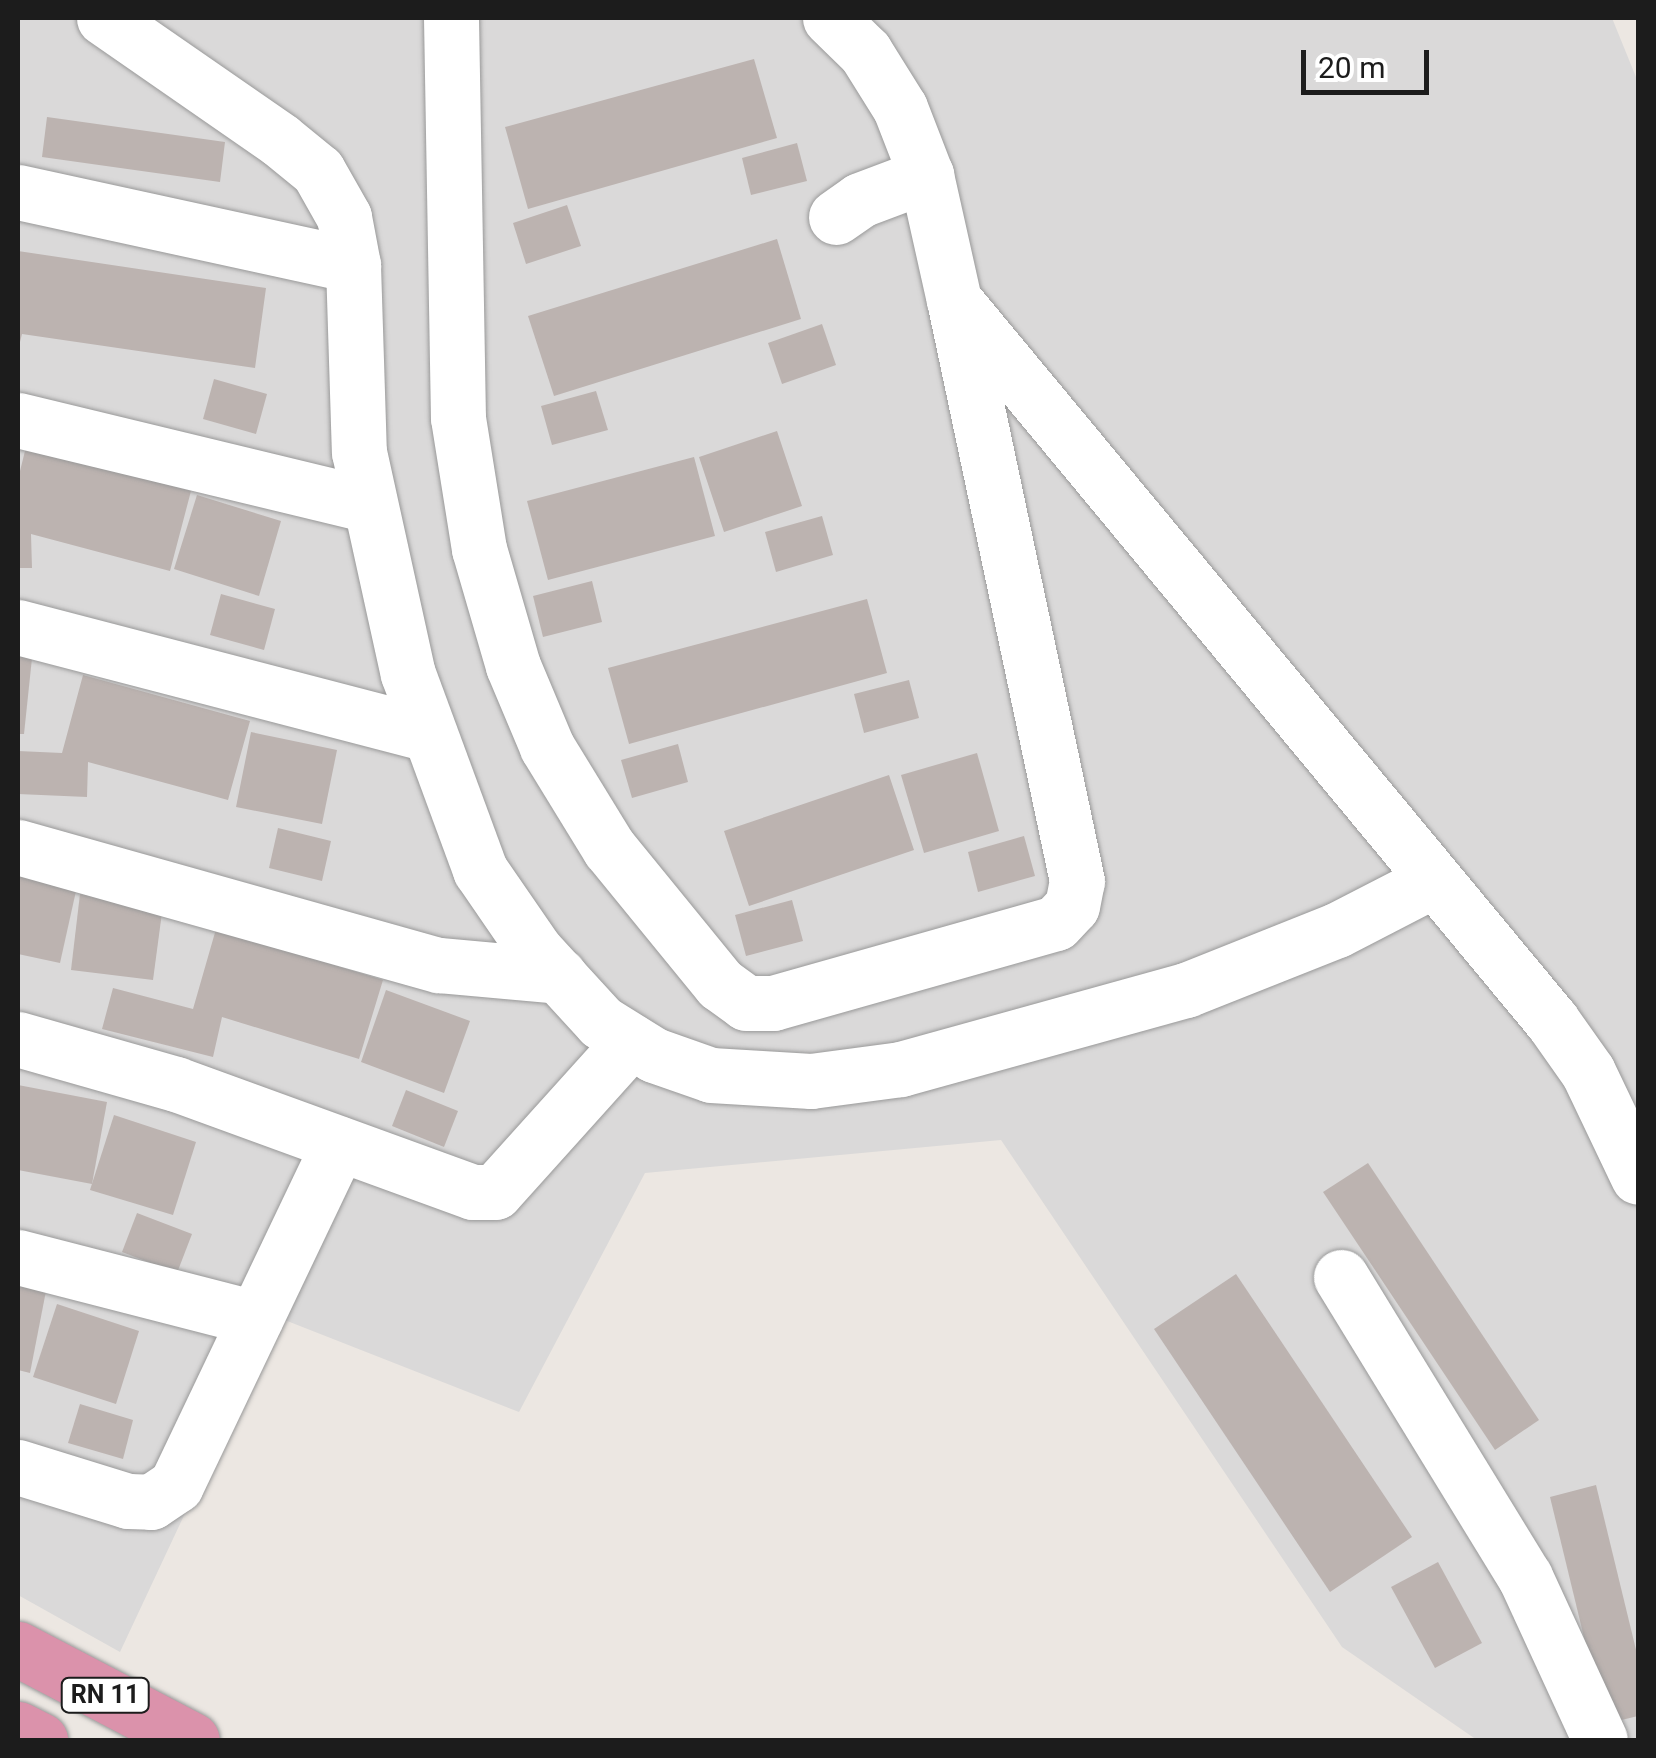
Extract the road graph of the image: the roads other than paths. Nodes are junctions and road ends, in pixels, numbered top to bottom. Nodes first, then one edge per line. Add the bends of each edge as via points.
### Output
1 (104, 18) edge
2 (451, 18) edge
3 (830, 18) edge
4 (926, 175) junction
5 (18, 192) edge
6 (836, 217) dead end
7 (353, 266) junction
8 (978, 348) junction
9 (18, 420) edge
10 (369, 505) junction
11 (18, 627) edge
12 (428, 734) junction
13 (18, 847) edge
14 (1430, 882) junction
15 (559, 976) junction
16 (18, 1039) edge
17 (631, 1041) junction
18 (339, 1144) junction
19 (1638, 1177) edge
20 (18, 1258) edge
21 (1341, 1276) dead end
22 (255, 1318) junction
23 (18, 1468) edge
24 (18, 1649) edge
25 (18, 1729) edge
26 (40, 1740) edge
27 (192, 1740) edge
28 (1600, 1740) edge

1 - 7 street via 318,171 344,217
2 - 8 street via 458,418 479,549 513,666 548,747 609,848 720,984 746,1003 773,1003 1056,923 1072,906 1077,882
3 - 4 street via 864,52 900,108
4 - 6 street
4 - 8 street via 954,300
5 - 7 street
7 - 10 street via 352,356
8 - 14 street
9 - 10 street
10 - 12 street
11 - 12 street
12 - 15 street via 480,870
13 - 15 street via 439,965
14 - 17 street via 1338,930 1186,990 901,1069 811,1081 711,1074
14 - 19 street via 1570,1046
15 - 17 street via 601,1022
16 - 18 street via 176,1084
17 - 18 street via 495,1192 472,1192
18 - 22 street
20 - 22 street
21 - 28 street via 1526,1577
22 - 23 street via 176,1485 150,1502
24 - 27 highway, RN 11
25 - 26 highway, RN 11

